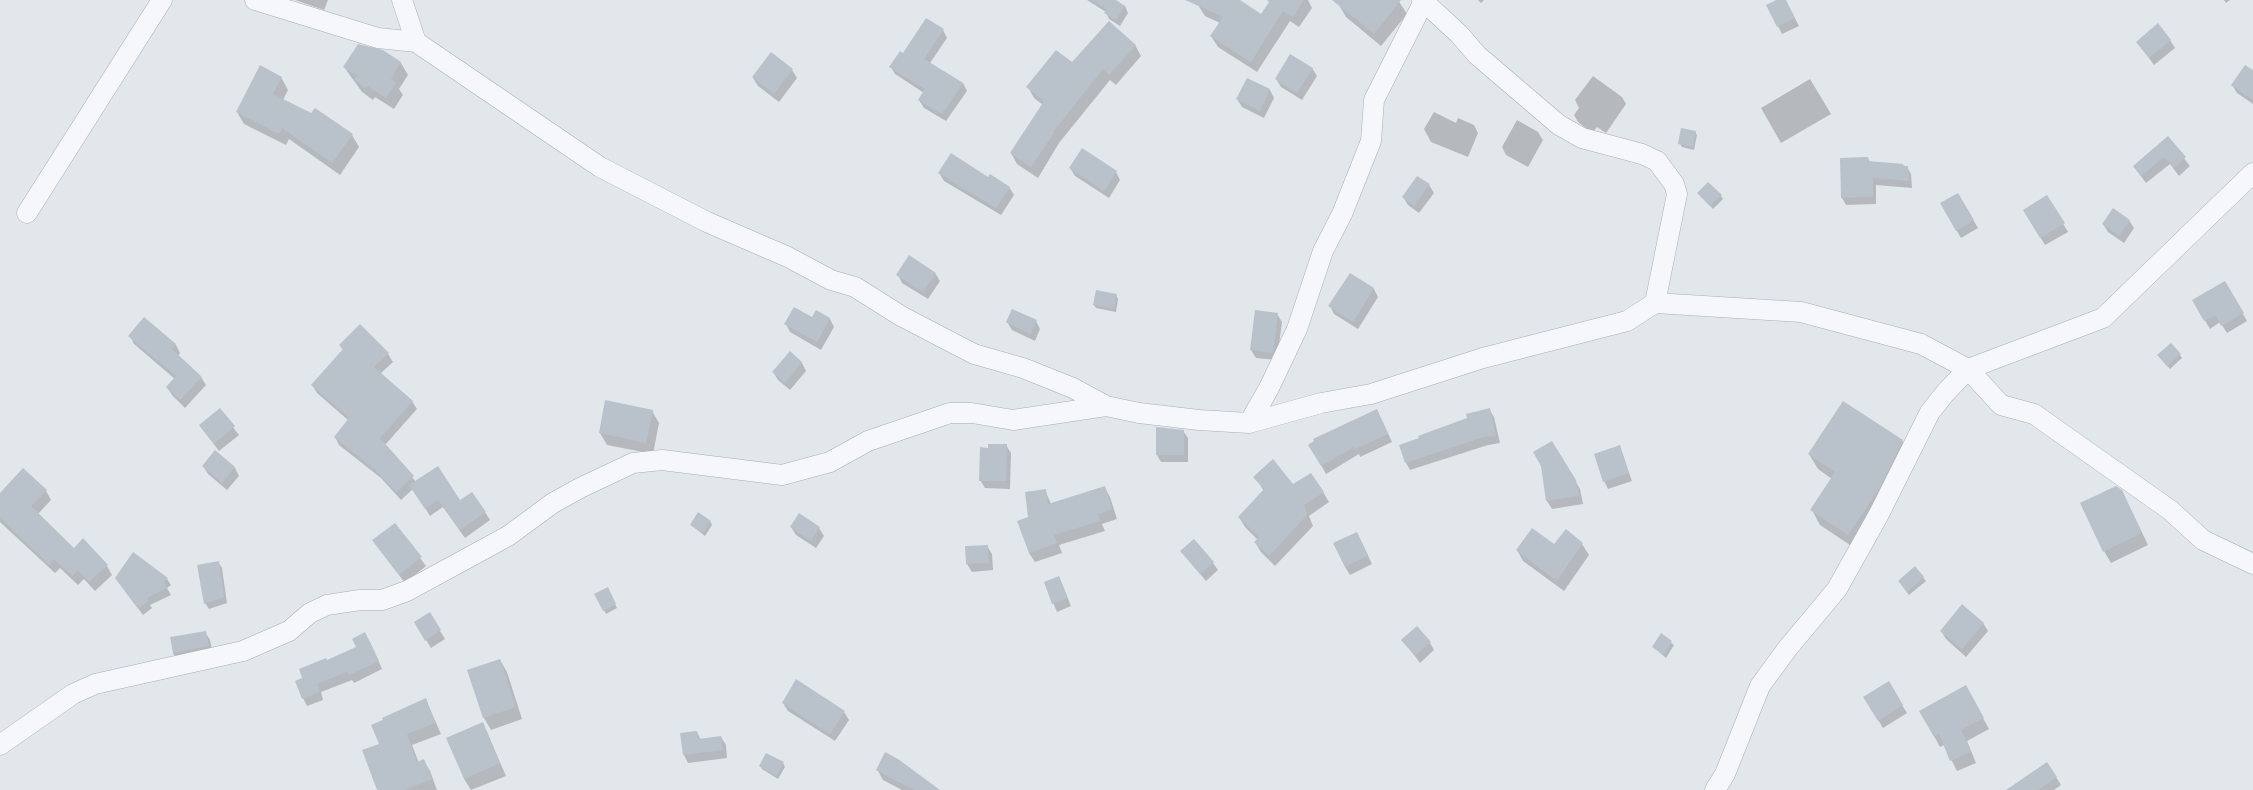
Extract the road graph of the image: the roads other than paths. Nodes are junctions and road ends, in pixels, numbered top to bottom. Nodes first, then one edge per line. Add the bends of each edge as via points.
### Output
1 (162, 0) edge
2 (255, 0) edge
3 (402, 0) edge
4 (1423, 0) edge
5 (416, 42) junction
6 (2253, 173) edge
7 (27, 213) dead end
8 (1655, 303) junction
9 (1968, 369) junction
10 (1106, 406) junction
11 (1250, 423) junction
12 (2253, 564) edge
13 (0, 745) edge
14 (1715, 790) edge

1 - 7 street
2 - 5 street via 378,38
3 - 5 street
4 - 8 street via 1477,55 1559,126 1582,138 1642,154 1656,161 1666,173 1677,194
4 - 11 street via 1374,100 1371,141 1342,214 1323,251 1297,329
5 - 10 street via 600,167 707,222 788,256 831,280 855,287 901,316 974,354 1023,368 1073,388
6 - 9 street via 2103,318
8 - 9 street via 1801,312 1921,344
8 - 11 street via 1626,321 1483,358 1371,394 1321,403
9 - 12 street via 2001,405 2034,414 2170,510 2203,540
9 - 14 street via 1930,412 1879,514 1837,589 1760,686
10 - 11 street via 1139,413
10 - 13 street via 1013,420 972,413 950,413 868,441 830,462 782,475 662,460 633,463 553,503 508,536 407,591 382,600 327,605 310,613 289,631 243,651 95,684 73,694

